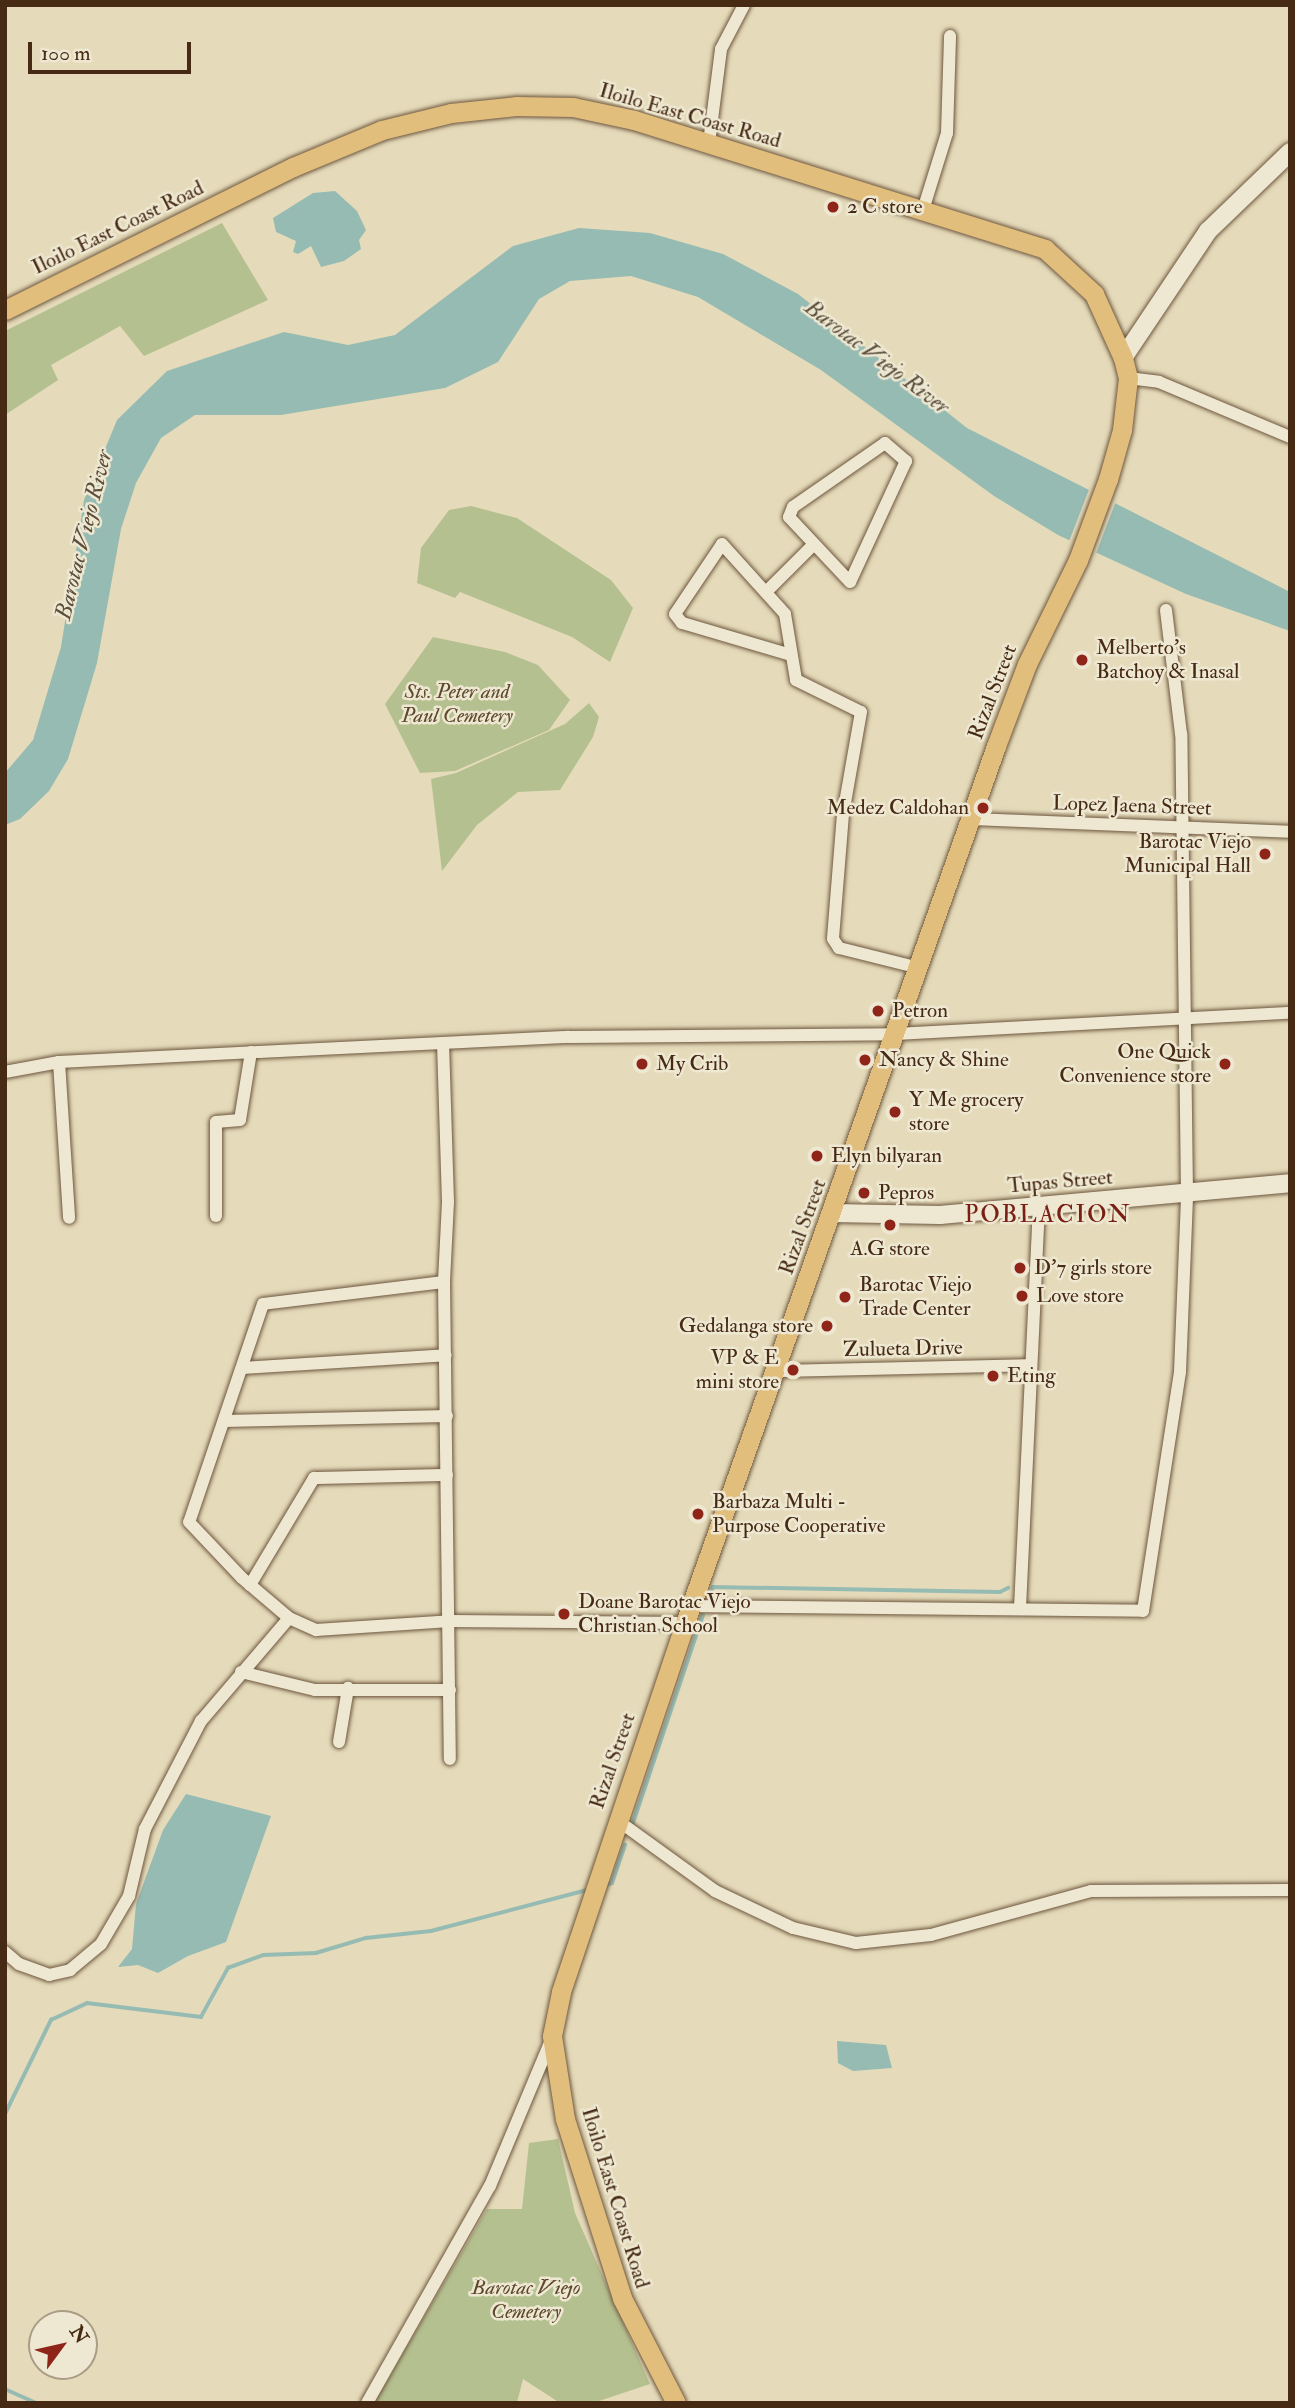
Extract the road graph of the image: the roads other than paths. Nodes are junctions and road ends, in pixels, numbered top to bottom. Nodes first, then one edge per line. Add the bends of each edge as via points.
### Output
1 (744, 5) edge
2 (950, 36) dead end
3 (709, 143) junction
4 (1290, 152) edge
5 (923, 209) junction
6 (5, 310) edge
7 (1125, 368) junction
8 (1290, 437) edge
9 (812, 546) junction
10 (768, 590) junction
11 (1166, 610) dead end
12 (791, 655) junction
13 (972, 819) junction
14 (1180, 827) junction
15 (1290, 832) edge
16 (919, 968) junction
17 (1290, 1013) edge
18 (1183, 1017) junction
19 (897, 1034) junction
20 (443, 1043) junction
21 (251, 1052) junction
22 (59, 1062) junction
23 (5, 1072) edge
24 (1290, 1183) edge
25 (1187, 1195) junction
26 (1038, 1206) junction
27 (832, 1213) junction
28 (216, 1216) dead end
29 (69, 1218) dead end
30 (444, 1282) junction
31 (446, 1355) junction
32 (1031, 1365) junction
33 (242, 1368) junction
34 (775, 1371) junction
35 (447, 1416) junction
36 (224, 1421) junction
37 (447, 1475) junction
38 (250, 1585) junction
39 (1020, 1608) junction
40 (688, 1614) junction
41 (289, 1618) junction
42 (450, 1621) junction
43 (241, 1672) junction
44 (348, 1688) junction
45 (450, 1690) junction
46 (338, 1742) dead end
47 (450, 1759) dead end
48 (617, 1820) junction
49 (1290, 1890) edge
50 (5, 1952) edge
51 (552, 2036) junction
52 (367, 2403) edge
53 (676, 2403) edge

1 - 3 street via 721,49
2 - 5 street via 947,133
3 - 5 main road, Iloilo East Coast Road
3 - 6 main road, Iloilo East Coast Road via 573,107 516,106 451,113 382,130 293,167
4 - 7 street via 1208,231
5 - 7 main road, Iloilo East Coast Road via 1045,249 1094,294
7 - 8 street
7 - 13 main road, Rizal Street via 1122,430 1108,479 1078,560 1027,664
9 - 9 street via 789,517 793,507 885,443 906,461 850,582
9 - 10 street
10 - 12 street via 785,614
10 - 12 street via 722,544 674,614 682,623
11 - 14 street via 1181,734
12 - 16 street via 796,680 861,712 844,814 833,939 839,948
13 - 14 street, Lopez Jaena Street
13 - 16 main road, Rizal Street
14 - 15 street, Lopez Jaena Street
14 - 18 street
16 - 19 main road, Rizal Street
17 - 18 street
18 - 19 street
18 - 25 street
19 - 20 street
19 - 27 main road, Rizal Street
20 - 21 street
20 - 30 street via 448,1202
21 - 22 street
21 - 28 street via 240,1120 216,1122
22 - 23 street
22 - 29 street
24 - 25 street, Tupas Street
25 - 26 street, Tupas Street
25 - 39 street via 1180,1372 1143,1611
26 - 27 street, Tupas Street via 940,1215
26 - 32 street
27 - 34 main road, Rizal Street
30 - 31 street
30 - 33 street via 263,1304
31 - 33 street
31 - 35 street
32 - 34 street, Zulueta Drive
32 - 39 street
33 - 36 street
34 - 40 main road, Rizal Street
35 - 36 street
35 - 37 street
36 - 38 street via 190,1522
37 - 38 street via 314,1478
37 - 42 street
38 - 41 street
39 - 40 street
40 - 42 street
40 - 48 main road, Rizal Street
41 - 42 street via 316,1630
41 - 43 street
42 - 45 street
43 - 44 street via 316,1690
43 - 50 street via 201,1721 145,1829 130,1896 101,1944 70,1970 49,1975 19,1964
44 - 45 street
44 - 46 street
45 - 47 street
48 - 49 street via 715,1891 793,1928 856,1943 931,1935 1091,1892
48 - 51 main road, Rizal Street via 561,1992
51 - 52 street via 490,2186
51 - 53 main road, Iloilo East Coast Road via 565,2119 600,2240 645,2351

